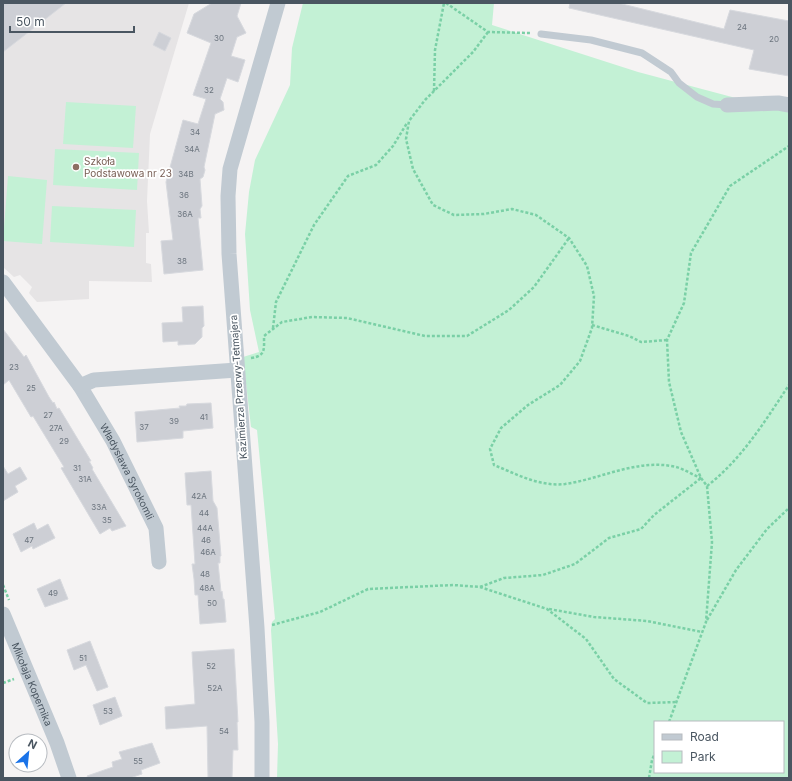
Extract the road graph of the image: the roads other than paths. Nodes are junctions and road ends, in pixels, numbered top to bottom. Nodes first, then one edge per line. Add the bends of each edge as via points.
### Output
1 (278, 3) edge
2 (541, 34) road end
3 (727, 105) joint
4 (789, 105) edge
5 (3, 282) edge
6 (237, 370) junction
7 (80, 386) junction
8 (160, 562) dead end
9 (3, 614) edge
10 (70, 778) edge
11 (262, 778) edge

1 - 6 street, Kazimierza Przerwy-Tetmajera via 228,183 229,254
2 - 3 lane via 591,40 642,53 671,72 679,84 698,97 712,104
3 - 4 street
5 - 7 street, Władysława Syrokomli
6 - 7 street via 94,380
6 - 11 street, Kazimierza Przerwy-Tetmajera via 262,722
7 - 8 street, Władysława Syrokomli via 113,441 153,520
9 - 10 street, Mikołaja Kopernika

